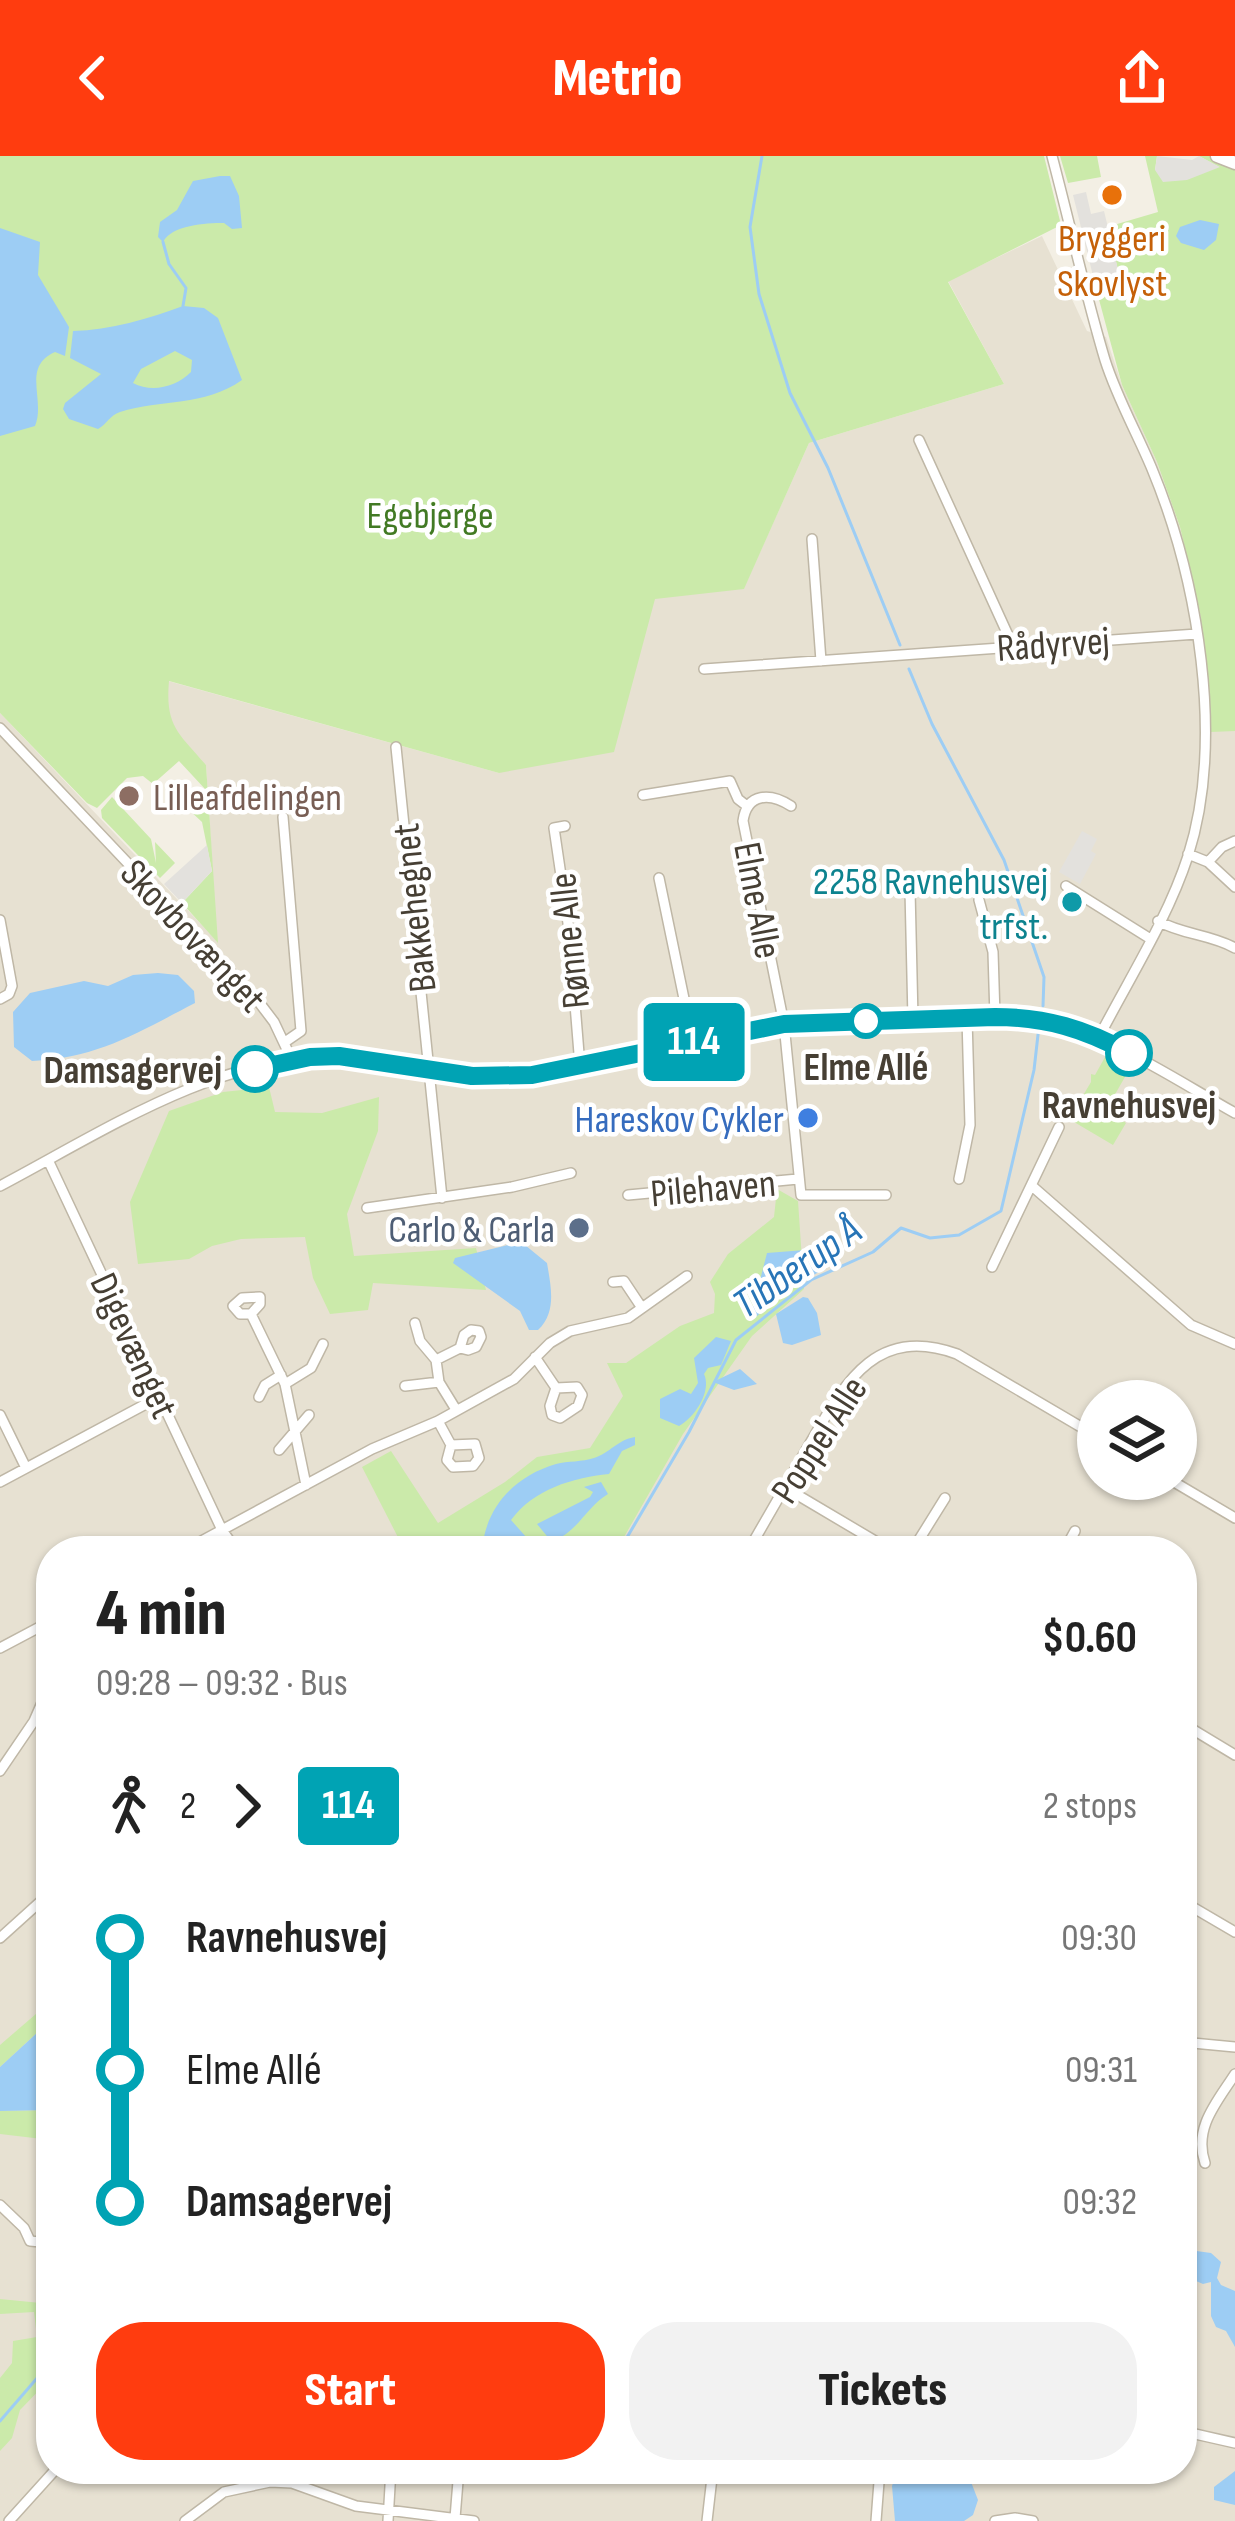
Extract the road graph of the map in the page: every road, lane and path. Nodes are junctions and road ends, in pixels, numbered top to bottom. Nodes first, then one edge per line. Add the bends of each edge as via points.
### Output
1 (1052, 156) edge
2 (1217, 156) edge
3 (1235, 163) edge
4 (919, 440) dead end
5 (812, 539) dead end
6 (1197, 634) junction
7 (1013, 646) junction
8 (821, 661) junction
9 (704, 669) dead end
10 (0, 728) edge
11 (396, 748) dead end
12 (643, 795) dead end
13 (746, 806) junction
14 (791, 806) dead end
15 (283, 817) dead end
16 (565, 826) dead end
17 (1235, 841) edge
18 (1188, 854) junction
19 (1208, 862) junction
20 (659, 878) dead end
21 (1066, 886) dead end
22 (1235, 887) edge
23 (910, 890) dead end
24 (979, 900) dead end
25 (0, 920) edge
26 (1158, 921) junction
27 (1149, 938) junction
28 (1235, 948) edge
29 (0, 999) edge
30 (995, 1017) junction
31 (967, 1018) junction
32 (914, 1019) junction
33 (784, 1024) junction
34 (1099, 1036) junction
35 (285, 1042) junction
36 (693, 1042) junction
37 (292, 1060) junction
38 (580, 1066) junction
39 (429, 1068) junction
40 (1235, 1113) edge
41 (1060, 1127) dead end
42 (48, 1160) junction
43 (571, 1174) dead end
44 (798, 1179) junction
45 (959, 1179) dead end
46 (0, 1186) edge
47 (1032, 1186) junction
48 (628, 1195) dead end
49 (886, 1195) dead end
50 (442, 1198) junction
51 (367, 1208) dead end
52 (992, 1267) dead end
53 (687, 1276) dead end
54 (613, 1282) dead end
55 (642, 1308) junction
56 (251, 1314) dead end
57 (415, 1323) dead end
58 (323, 1344) dead end
59 (1235, 1344) edge
60 (460, 1348) dead end
61 (535, 1358) junction
62 (436, 1360) junction
63 (283, 1380) junction
64 (439, 1382) junction
65 (405, 1386) dead end
66 (556, 1388) dead end
67 (159, 1397) junction
68 (259, 1397) dead end
69 (455, 1408) junction
70 (0, 1414) edge
71 (309, 1415) dead end
72 (438, 1420) junction
73 (1077, 1425) edge
74 (294, 1433) junction
75 (451, 1445) dead end
76 (279, 1450) dead end
77 (26, 1468) junction
78 (0, 1482) edge
79 (305, 1486) junction
80 (784, 1487) junction
81 (1197, 1496) edge
82 (945, 1498) dead end
83 (1235, 1518) edge
84 (222, 1530) junction
85 (1075, 1531) dead end
86 (211, 1536) edge
87 (226, 1536) edge
88 (756, 1536) edge
89 (867, 1536) edge
90 (921, 1536) edge
91 (1072, 1536) edge
92 (36, 1631) edge
93 (0, 1648) edge
94 (36, 1716) edge
95 (1197, 1732) edge
96 (1235, 1754) edge
97 (0, 1771) edge
98 (36, 1906) edge
99 (1197, 1910) edge
100 (1235, 1932) edge
101 (0, 1939) edge
102 (1197, 2043) edge
103 (1235, 2047) edge
104 (1235, 2074) edge
105 (1205, 2163) dead end
106 (0, 2205) edge
107 (36, 2242) edge
108 (1197, 2434) edge
109 (1235, 2443) edge
110 (42, 2484) edge
111 (261, 2484) edge
112 (295, 2484) edge
113 (390, 2484) edge
114 (458, 2484) edge
115 (711, 2484) edge
116 (879, 2484) edge
117 (388, 2515) edge
118 (455, 2518) edge
119 (9, 2521) edge
120 (185, 2521) edge
121 (474, 2521) edge
122 (707, 2521) edge
123 (876, 2521) edge
124 (995, 2521) edge
125 (1033, 2521) edge

1 - 6 street via 1106,360 1176,538
2 - 3 street
4 - 7 street
5 - 8 street
6 - 7 street, Rådyrvej
6 - 18 street via 1205,740
7 - 8 street, Rådyrvej
8 - 9 street, Rådyrvej
10 - 35 street, Skovbovænget via 258,1000
11 - 39 street, Bakkehegnet
12 - 13 street, Elme Alle via 730,781
13 - 14 street, Elme Alle via 766,796
13 - 33 street, Elme Alle
15 - 35 street via 301,1031
16 - 38 street, Rønne Alle via 554,828
17 - 19 street
18 - 19 street
18 - 26 street
19 - 22 street
20 - 36 street
21 - 27 street
23 - 32 street
24 - 30 street via 993,952
25 - 29 street via 12,986
26 - 27 street
26 - 28 street
27 - 34 street
30 - 31 street
30 - 34 street via 1030,1017
31 - 32 street
31 - 45 street via 970,1125
32 - 33 street
33 - 36 street
33 - 44 street, Elme Alle
34 - 40 street
35 - 37 street, Skovbovænget
36 - 38 street
37 - 39 street via 362,1057
37 - 42 street via 178,1094
38 - 39 street via 500,1077
39 - 50 street, Bakkehegnet
41 - 47 street
42 - 46 street
42 - 67 street, Digevænget
43 - 50 street
44 - 48 street, Pilehaven
44 - 49 street via 801,1195
47 - 52 street
47 - 59 street via 1191,1325
50 - 51 street
53 - 55 street
54 - 55 street via 625,1281
55 - 61 street via 570,1331
56 - 63 street
57 - 62 street
58 - 63 street via 311,1368
60 - 62 street
61 - 66 street
61 - 69 street via 514,1379
62 - 64 street
63 - 68 street via 265,1385
63 - 74 street
64 - 65 street
64 - 69 street
67 - 77 street
67 - 84 street, Digevænget
69 - 72 street
70 - 77 street
71 - 74 street
72 - 75 street
72 - 79 street
73 - 80 street, Poppel Alle via 957,1354 908,1346 846,1382
74 - 76 street
74 - 79 street
77 - 78 street
79 - 84 street
80 - 88 street, Poppel Alle
80 - 89 street
81 - 83 street
82 - 90 street
84 - 86 street
84 - 87 street, Digevænget
85 - 91 street
92 - 93 street
94 - 97 street
95 - 96 street
98 - 101 street
99 - 100 street
102 - 103 street
104 - 105 street via 1205,2121
106 - 107 street
108 - 109 street
110 - 119 street
111 - 120 street via 224,2492
112 - 117 street
113 - 117 street
114 - 118 street
115 - 122 street
116 - 123 street
117 - 118 street
118 - 121 street
124 - 125 street

